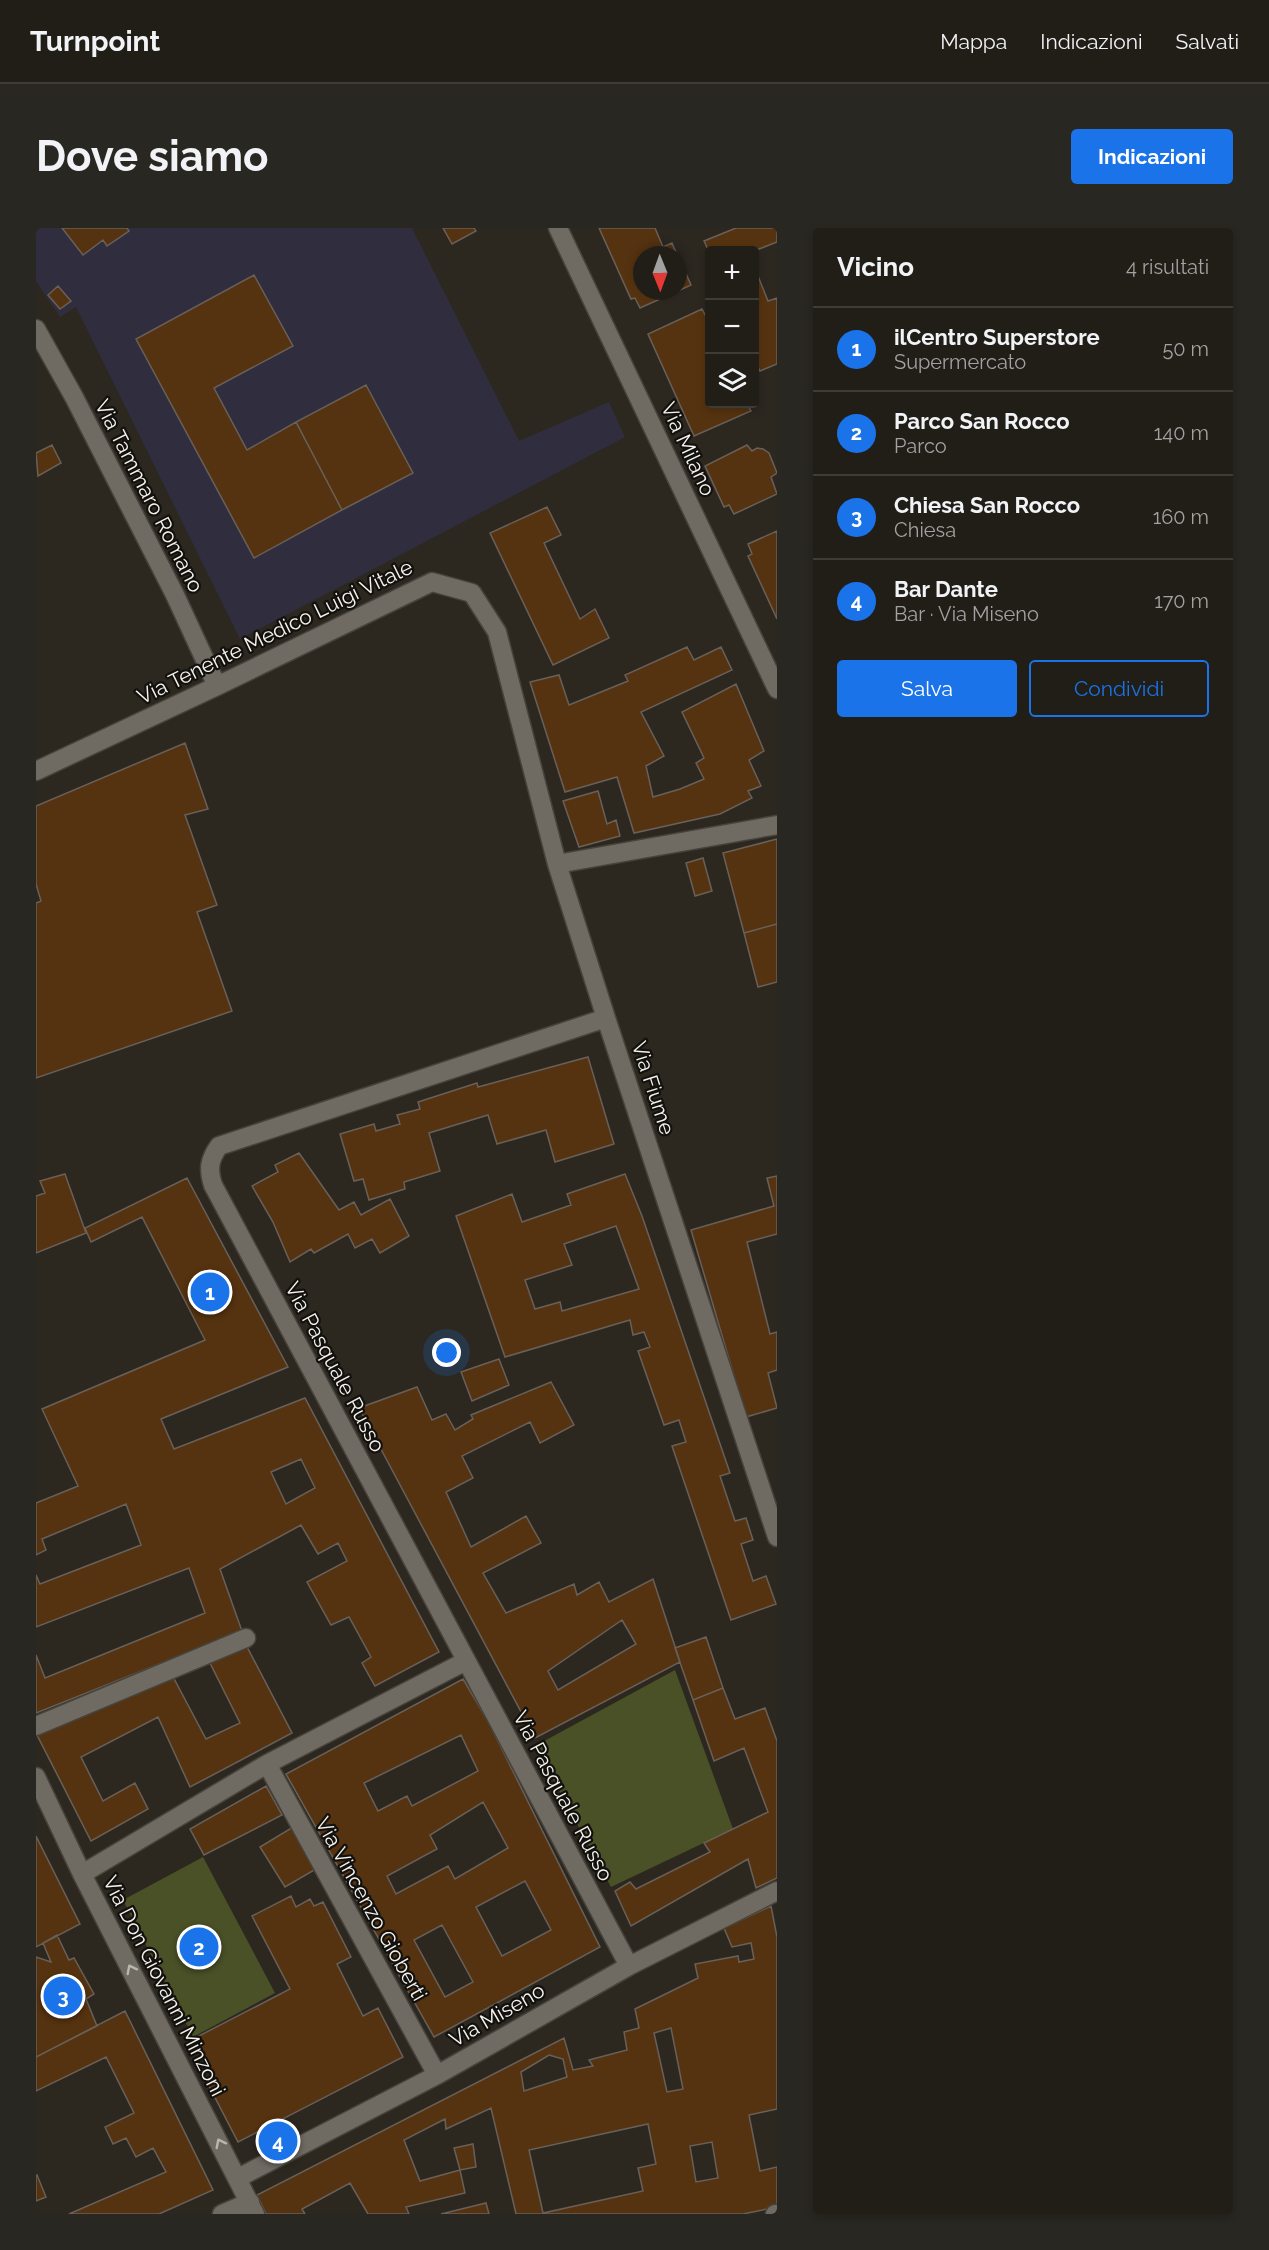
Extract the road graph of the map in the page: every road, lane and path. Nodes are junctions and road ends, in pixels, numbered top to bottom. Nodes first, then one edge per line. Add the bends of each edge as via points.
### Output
1 (558, 228) edge
2 (36, 329) edge
3 (217, 686) junction
4 (777, 689) edge
5 (36, 771) edge
6 (777, 825) edge
7 (557, 864) junction
8 (606, 1018) junction
9 (777, 1538) edge
10 (246, 1638) dead end
11 (466, 1661) junction
12 (36, 1726) edge
13 (267, 1764) junction
14 (36, 1777) edge
15 (82, 1874) junction
16 (777, 1891) edge
17 (629, 1966) junction
18 (437, 2075) junction
19 (238, 2178) junction
20 (252, 2208) edge
21 (222, 2214) edge

1 - 4 street, Via Milano
2 - 3 street, Via Tammaro Romano via 175,595
3 - 5 street, Via Tenente Medico Luigi Vitale
3 - 7 street, Via Tenente Medico Luigi Vitale via 432,582 472,593 497,632
6 - 7 street
7 - 8 street, Via Fiume
8 - 9 street, Via Fiume
8 - 11 street, Via Pasquale Russo via 219,1146 211,1158 209,1173 213,1185
10 - 12 street
11 - 13 street
11 - 17 street, Via Pasquale Russo
13 - 15 street
13 - 18 street, Via Vincenzo Gioberti
14 - 15 street, Via Don Giovanni Minzoni
19 -> 15 street, Via Don Giovanni Minzoni
16 - 17 street, Via Miseno
17 - 18 street, Via Miseno
18 - 19 street, Via Miseno
19 - 20 street, Via Don Giovanni Minzoni
20 - 21 street

